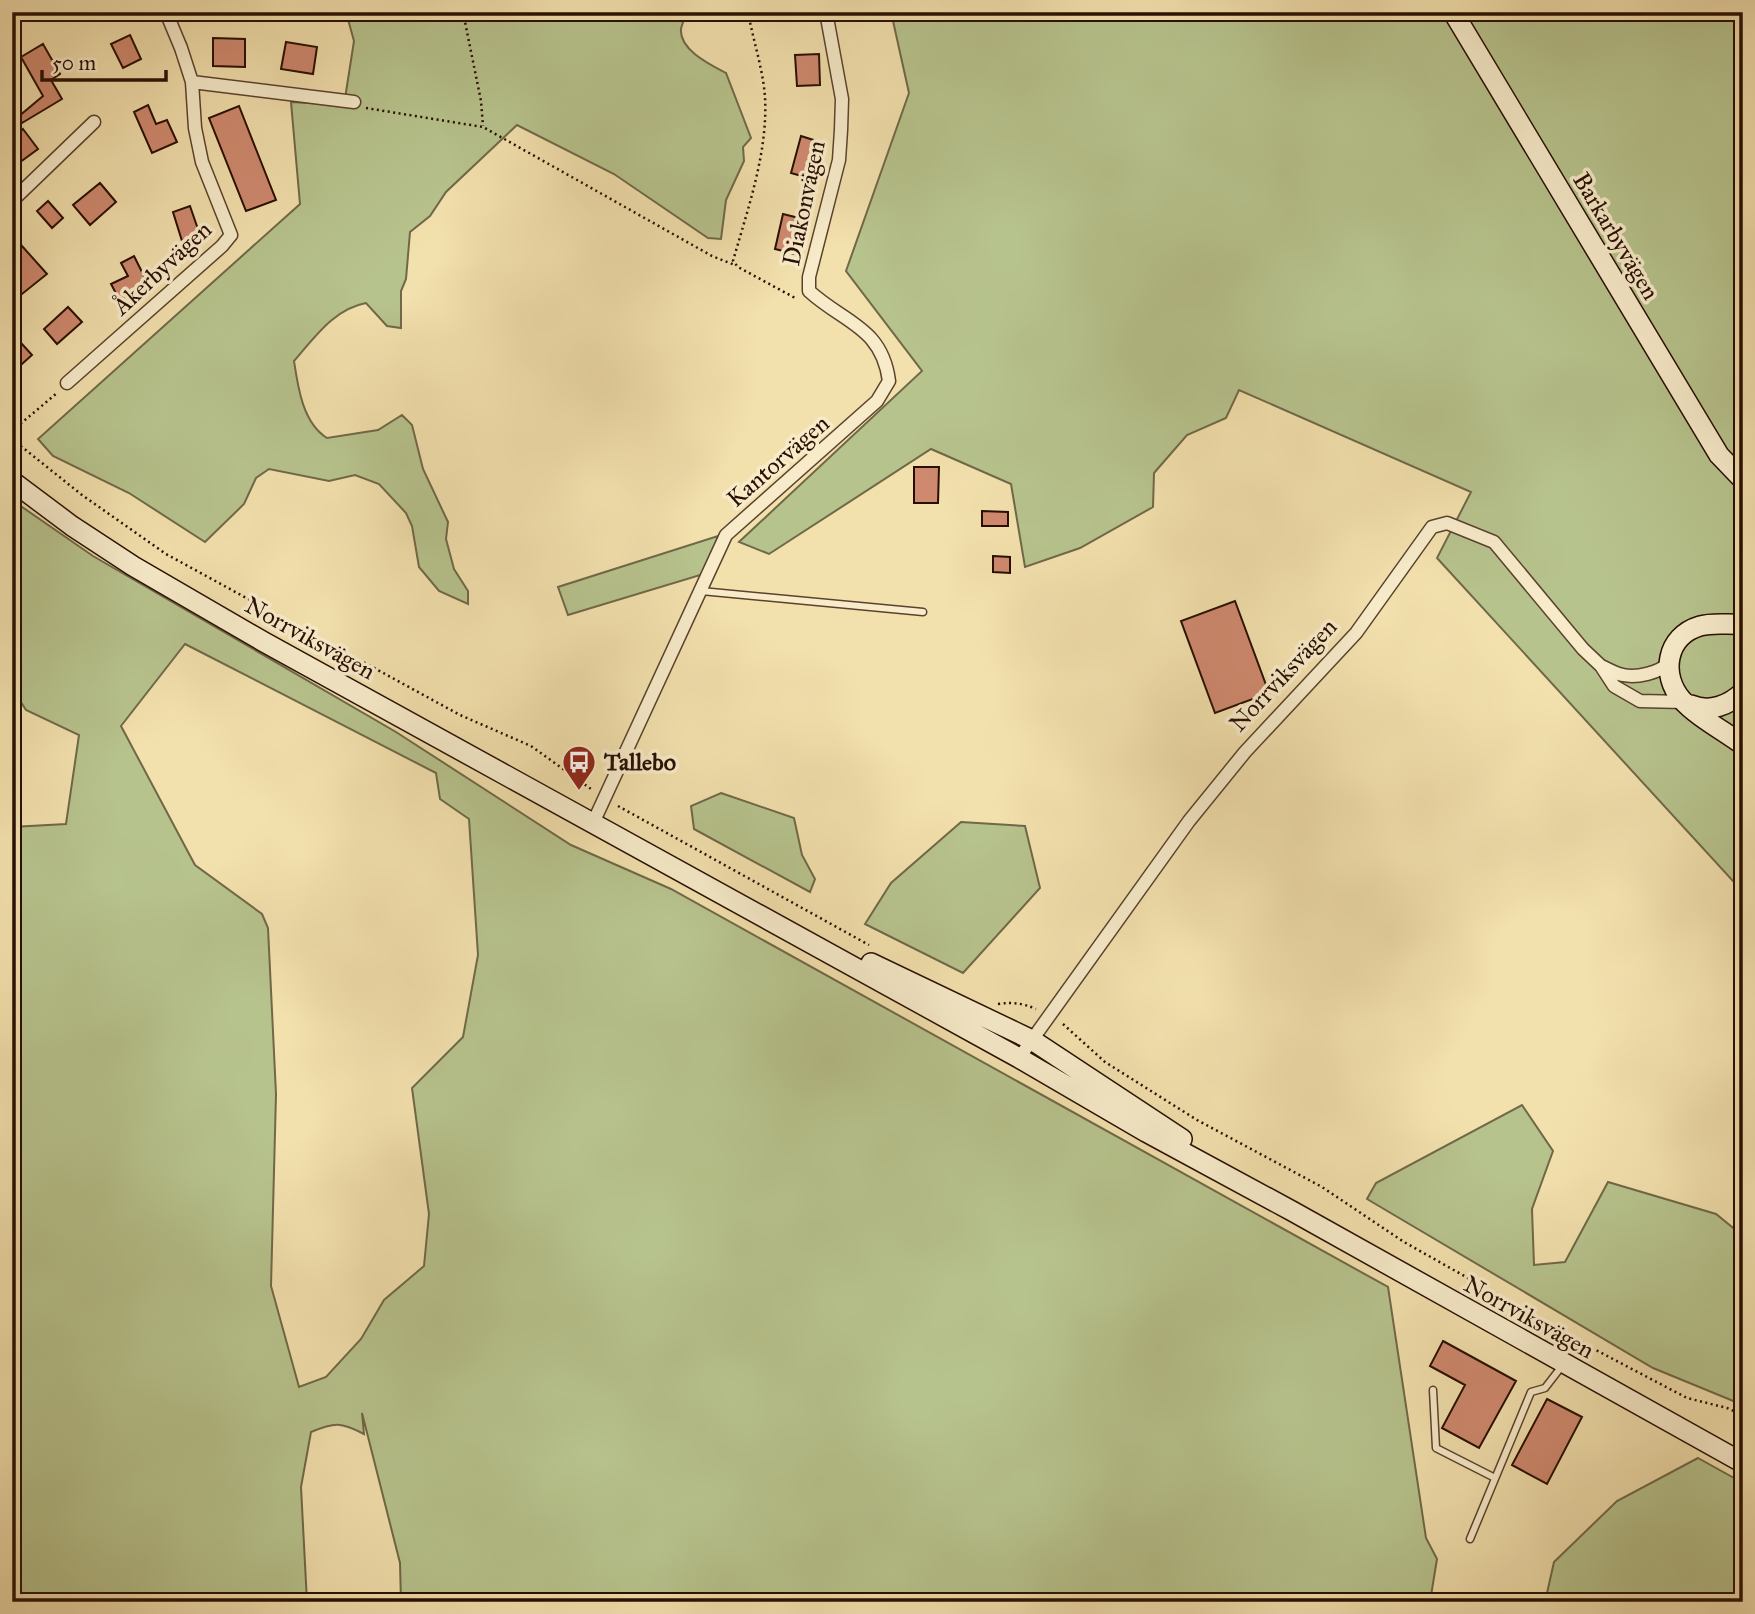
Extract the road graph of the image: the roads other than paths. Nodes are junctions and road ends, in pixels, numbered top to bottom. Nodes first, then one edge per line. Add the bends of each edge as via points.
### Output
1 (166, 12) edge
2 (826, 12) edge
3 (1453, 12) edge
4 (192, 82) junction
5 (354, 102) road end
6 (94, 122) dead end
7 (14, 195) edge
8 (887, 369) joint
9 (67, 383) road end
10 (1743, 480) edge
11 (12, 481) edge
12 (701, 591) junction
13 (923, 612) dead end
14 (1728, 625) edge
15 (1743, 640) edge
16 (1668, 663) junction
17 (1601, 666) junction
18 (1743, 692) edge
19 (1684, 702) junction
20 (1743, 745) edge
21 (593, 823) junction
22 (745, 907) junction
23 (915, 1000) junction
24 (1032, 1040) junction
25 (1019, 1058) junction
26 (1146, 1132) junction
27 (1292, 1211) junction
28 (1564, 1365) junction
29 (1433, 1390) dead end
30 (1743, 1463) edge
31 (1495, 1478) junction
32 (1469, 1539) dead end

1 - 4 street, Åkerbyvägen
2 - 8 street, Diakonvägen via 842,99 841,130 839,160 811,266 809,291 873,340 883,352
3 - 10 street, Barkarbyvägen via 1719,455
4 - 5 street
4 - 9 street, Åkerbyvägen via 202,162 231,235
6 - 7 street
8 - 12 street, Kantorvägen via 889,381 877,401 726,535
11 - 21 street, Norrviksvägen via 133,566
12 - 13 lane
12 - 21 street
14 - 15 street
14 - 16 street via 1689,630 1671,649
16 - 17 street via 1653,673 1625,676
16 - 19 street via 1669,677
17 - 19 street, Norrviksvägen via 1614,686 1640,701
17 - 24 street, Norrviksvägen via 1494,542 1447,523 1432,527 1356,633 1245,752 1189,821
18 - 19 street, Norrviksvägen via 1723,706 1698,708
19 - 20 street
21 - 22 street, Norrviksvägen
22 - 23 street, Norrviksvägen
22 - 24 street, Norrviksvägen
23 - 25 street, Norrviksvägen
23 - 26 street, Norrviksvägen via 989,1051 1081,1104
24 - 25 street, Norrviksvägen
24 - 27 street, Norrviksvägen
25 - 26 street, Norrviksvägen
26 - 27 street, Norrviksvägen
27 - 28 street, Norrviksvägen
28 - 30 street, Norrviksvägen
28 - 31 lane via 1545,1388 1531,1392
29 - 31 lane via 1436,1448
31 - 32 lane

